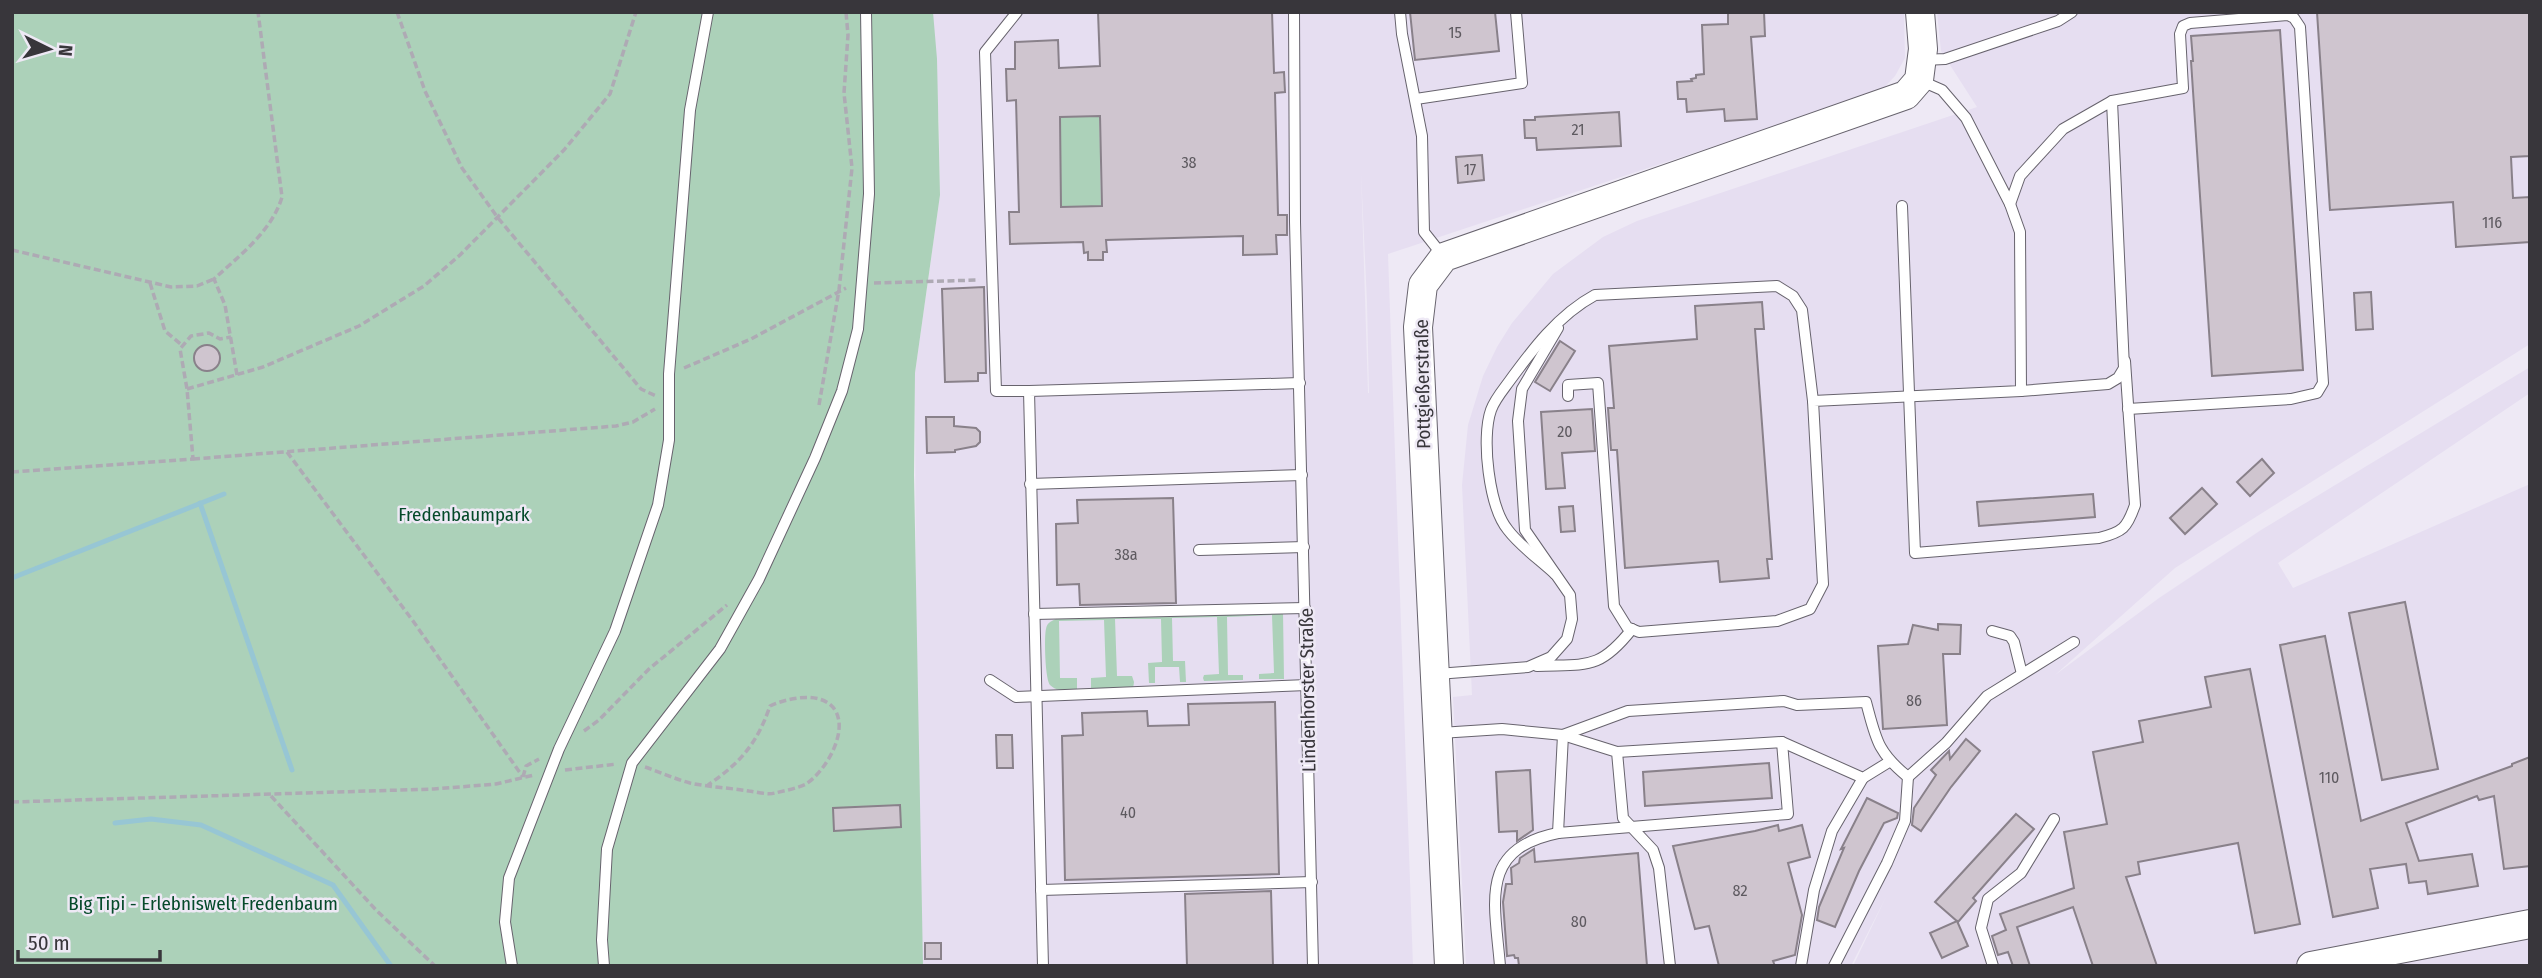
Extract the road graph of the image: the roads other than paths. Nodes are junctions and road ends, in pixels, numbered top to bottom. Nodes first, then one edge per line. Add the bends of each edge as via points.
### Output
1 (708, 12) edge
2 (866, 12) edge
3 (1017, 12) edge
4 (1294, 12) edge
5 (1401, 12) edge
6 (1516, 12) edge
7 (1920, 12) edge
8 (2072, 12) edge
9 (1916, 78) junction
10 (1416, 99) junction
11 (2112, 101) junction
12 (2010, 204) junction
13 (1902, 206) dead end
14 (1444, 257) junction
15 (1565, 317) junction
16 (2126, 361) junction
17 (1300, 383) junction
18 (1029, 391) junction
19 (2021, 391) junction
20 (1568, 396) dead end
21 (1908, 398) junction
22 (1813, 401) junction
23 (2128, 409) junction
24 (1302, 475) junction
25 (1030, 484) junction
26 (1304, 547) junction
27 (1199, 550) dead end
28 (1555, 574) junction
29 (1305, 608) junction
30 (1034, 614) junction
31 (1632, 629) junction
32 (1992, 631) dead end
33 (2074, 642) dead end
34 (1528, 667) junction
35 (2022, 674) junction
36 (1433, 675) junction
37 (990, 680) dead end
38 (1307, 685) junction
39 (1036, 697) junction
40 (1437, 734) junction
41 (1563, 736) junction
42 (1782, 742) junction
43 (1617, 752) junction
44 (1889, 762) junction
45 (1908, 777) junction
46 (1863, 778) junction
47 (2054, 819) dead end
48 (1630, 827) junction
49 (1558, 833) junction
50 (1312, 883) junction
51 (1041, 890) junction
52 (2530, 924) edge
53 (512, 966) edge
54 (604, 966) edge
55 (1044, 966) edge
56 (1313, 966) edge
57 (1449, 966) edge
58 (1500, 966) edge
59 (1670, 966) edge
60 (1801, 966) edge
61 (1834, 966) edge
62 (1993, 966) edge
63 (2311, 966) edge

1 - 53 lane via 690,110 669,374 669,440 658,505 615,631 559,749 509,878 505,922
2 - 54 lane via 869,194 858,329 842,391 759,579 720,649 632,763 607,849
3 - 18 lane via 985,52 992,280 996,391
4 - 17 lane, Lindenhorster Straße
5 - 10 lane
6 - 10 lane via 1522,83
7 - 9 street via 1923,49
8 - 9 lane via 2058,21 1945,59
9 - 12 lane via 1941,90 1966,118
9 - 14 street
10 - 14 lane via 1422,136 1424,232
11 - 12 lane via 2063,130 2020,176
11 - 16 lane
11 - 23 lane via 2183,88 2183,26 2288,15 2300,27 2323,383 2317,393 2291,399
12 - 19 lane via 2020,232
13 - 21 lane
14 - 36 street, Pottgießerstraße via 1423,285 1418,327
15 - 22 lane via 1595,295 1777,286 1793,296 1802,310
15 - 28 lane via 1522,389 1518,421 1525,530
15 - 28 lane via 1529,354 1504,389 1491,409 1487,430 1495,508 1508,530
16 - 19 lane via 2121,375 2108,384
16 - 23 lane
17 - 18 lane
17 - 24 lane, Lindenhorster Straße
18 - 25 lane
19 - 21 lane
20 - 31 lane via 1568,385 1598,383 1614,606
21 - 22 lane
21 - 23 lane via 1915,553 2118,534 2135,505
22 - 31 lane via 1823,584 1810,609 1777,621
24 - 25 lane
24 - 26 lane, Lindenhorster Straße
25 - 30 lane
26 - 27 lane
26 - 29 lane, Lindenhorster Straße
28 - 34 lane via 1570,595 1572,619 1567,639 1551,657
29 - 30 lane
29 - 38 lane, Lindenhorster Straße
30 - 39 lane
31 - 34 lane via 1606,657 1588,664
32 - 35 lane via 2010,636
33 - 35 lane
34 - 36 lane
35 - 45 lane via 1987,696
36 - 40 street, Pottgießerstraße
37 - 39 lane via 1016,697
38 - 39 lane
38 - 50 lane, Lindenhorster Straße
39 - 51 lane
40 - 41 lane via 1502,730
40 - 57 street, Pottgießerstraße
41 - 43 lane
41 - 44 lane via 1628,711 1784,701 1797,705 1866,702 1876,739
41 - 49 lane
42 - 43 lane
42 - 46 lane
42 - 48 lane via 1788,814
43 - 48 lane via 1623,818
44 - 45 lane
44 - 46 lane
45 - 61 lane via 1905,821 1899,837
46 - 60 lane via 1832,831 1814,890
47 - 62 lane via 2021,873 1988,899 1981,928
48 - 49 lane
48 - 59 lane via 1653,850 1659,868
49 - 58 lane via 1524,844 1500,870 1496,883
50 - 51 lane
50 - 56 lane, Lindenhorster Straße
51 - 55 lane
52 - 63 street

